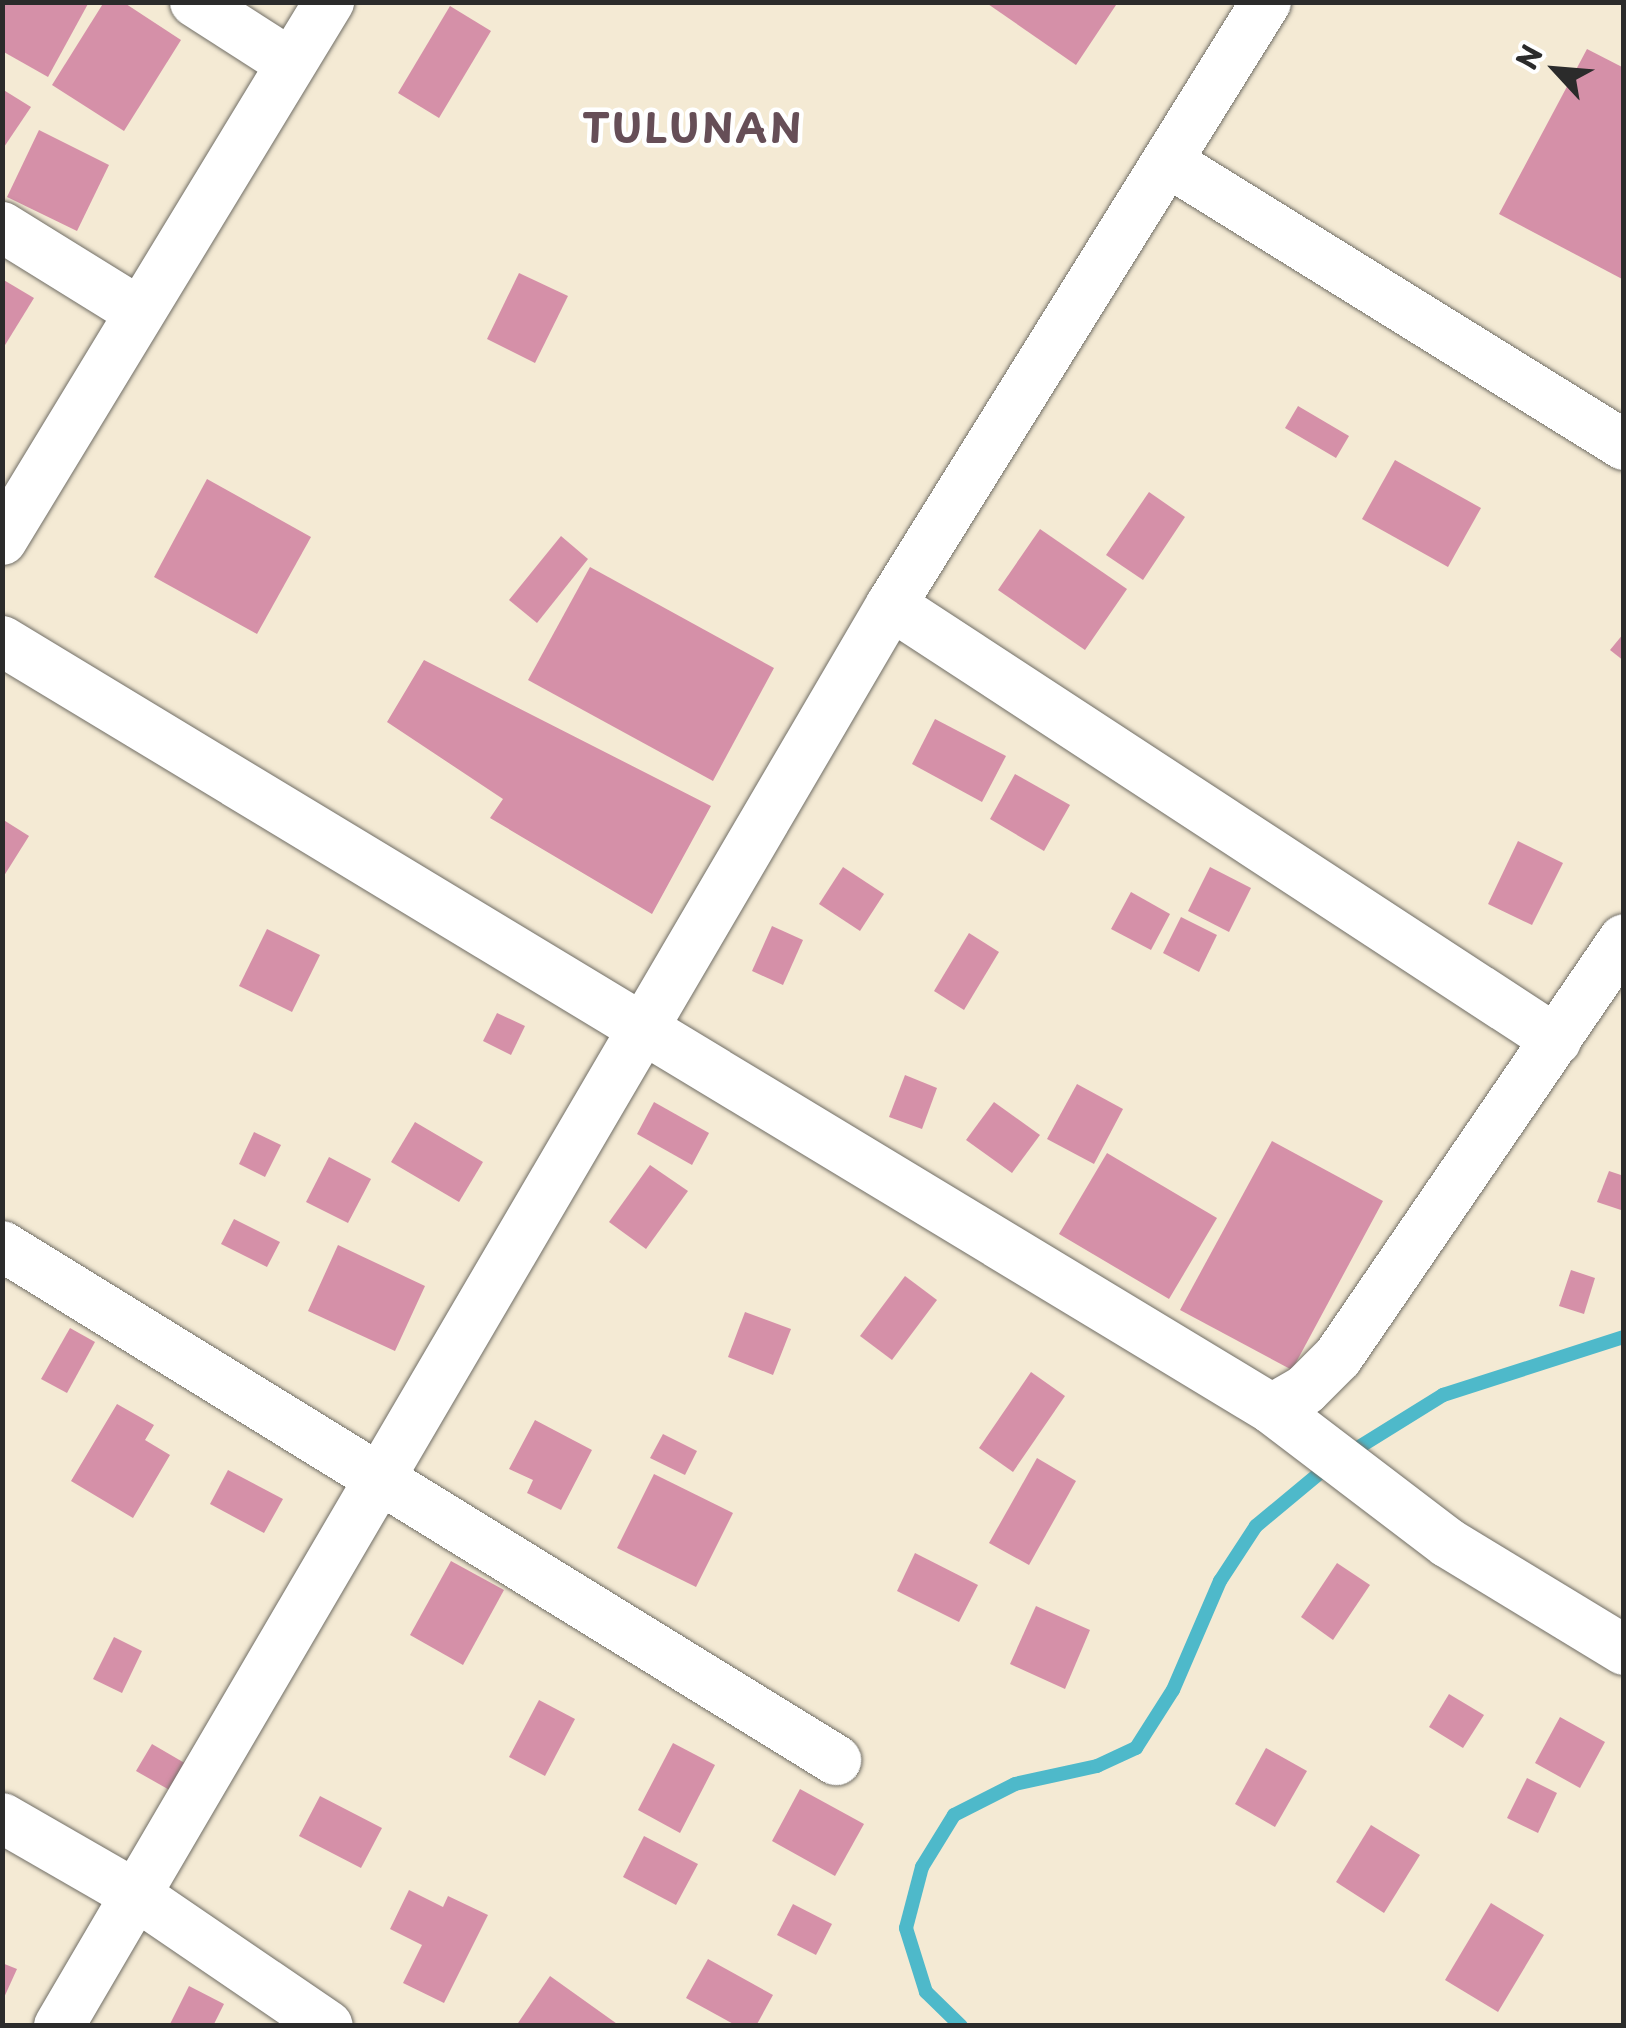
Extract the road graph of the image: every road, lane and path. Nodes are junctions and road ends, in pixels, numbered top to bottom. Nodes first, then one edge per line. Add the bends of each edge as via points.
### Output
1 (195, 2) edge
2 (329, 2) edge
3 (1266, 2) edge
4 (290, 63) junction
5 (1168, 162) junction
6 (2, 228) edge
7 (138, 312) junction
8 (1624, 445) edge
9 (2, 540) edge
10 (890, 605) junction
11 (2, 641) edge
12 (1624, 938) edge
13 (640, 1030) junction
14 (1556, 1040) junction
15 (2, 1246) edge
16 (1272, 1409) junction
17 (382, 1477) junction
18 (1624, 1650) edge
19 (836, 1760) dead end
20 (2, 1818) edge
21 (136, 1895) junction
22 (59, 2026) edge
23 (328, 2026) edge

1 - 4 street
2 - 4 street
3 - 5 street
4 - 7 street
5 - 8 street
5 - 10 street
6 - 7 street
7 - 9 street
10 - 13 street
10 - 14 street
11 - 13 street
12 - 14 street
13 - 16 street
13 - 17 street
14 - 16 street via 1338,1357 1305,1390
15 - 17 street
16 - 18 street via 1448,1544
17 - 19 street
17 - 21 street
20 - 21 street
21 - 22 street
21 - 23 street

